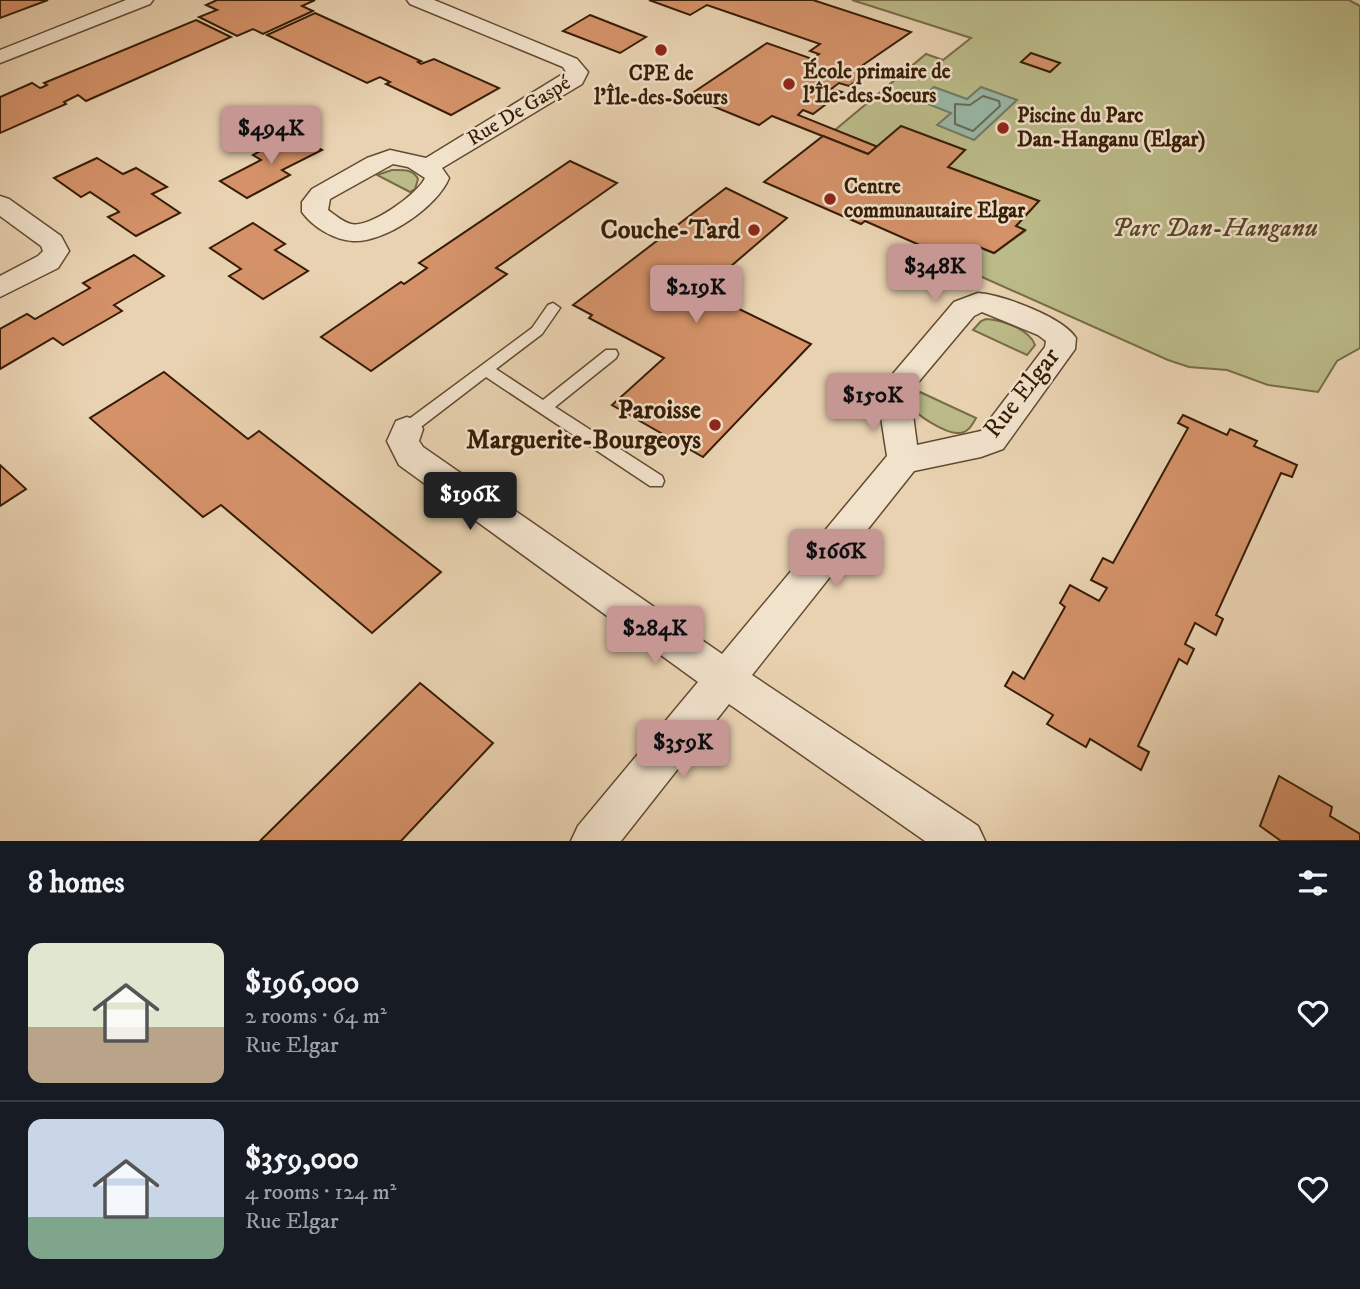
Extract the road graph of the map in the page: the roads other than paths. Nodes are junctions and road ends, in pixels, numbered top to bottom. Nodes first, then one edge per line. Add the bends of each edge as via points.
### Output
1 (143, 0) edge
2 (431, 2) edge
3 (0, 57) edge
4 (427, 167) dead end
5 (0, 204) edge
6 (0, 288) edge
7 (553, 308) dead end
8 (611, 354) dead end
9 (486, 370) junction
10 (545, 407) junction
11 (407, 429) joint
12 (904, 460) junction
13 (656, 481) dead end
14 (726, 679) junction
15 (593, 841) edge
16 (963, 841) edge

1 - 3 street
2 - 4 street, Rue De Gaspé via 570,64 577,74
5 - 6 street via 52,242 56,251 48,262
7 - 9 lane via 537,331
8 - 10 lane
9 - 10 lane
9 - 11 lane
10 - 13 lane
11 - 14 street via 403,441 411,456
12 - 12 street, Rue Elgar via 992,440 1060,349 1061,338 987,303 970,304 895,389
12 - 14 street
14 - 15 street
14 - 16 street

